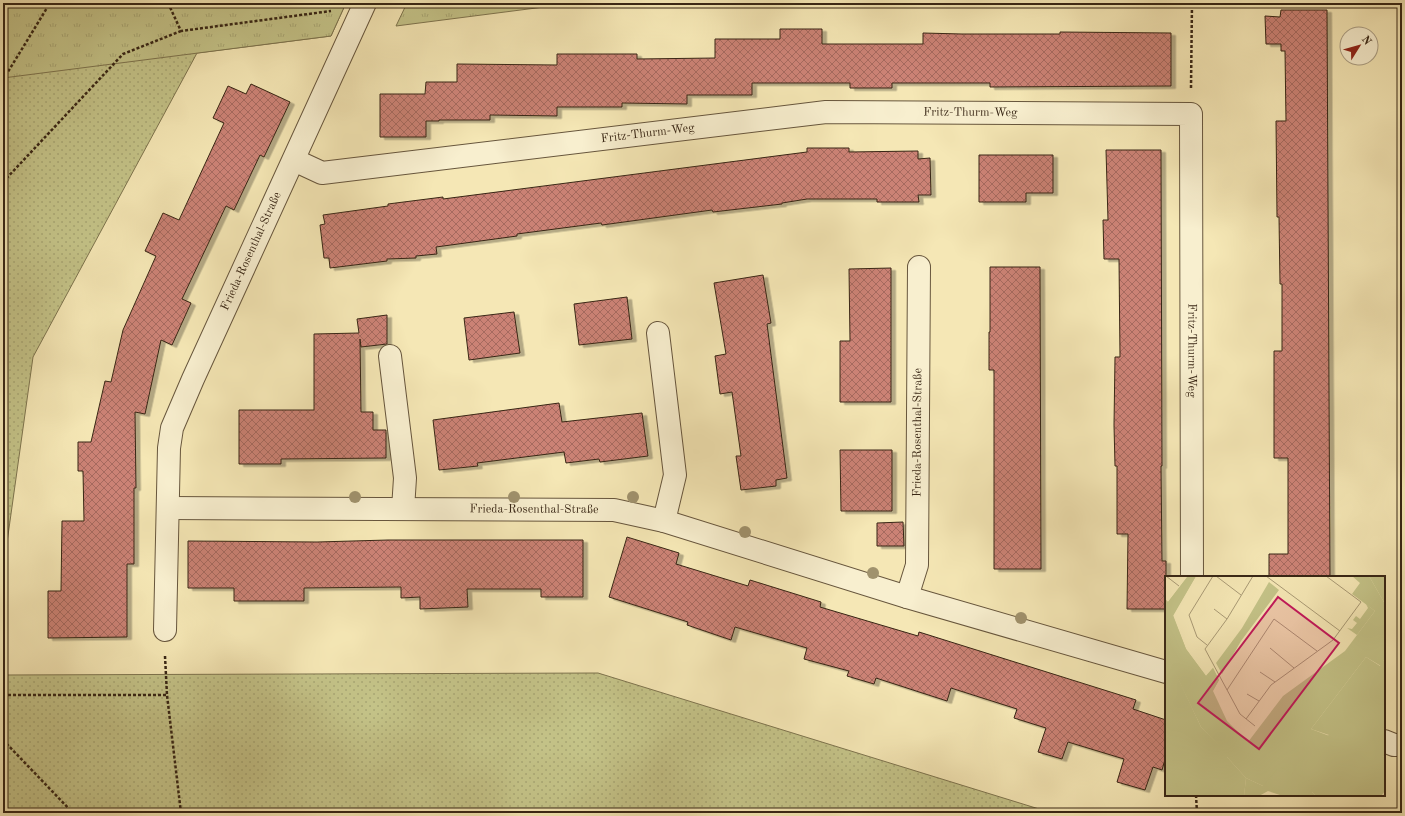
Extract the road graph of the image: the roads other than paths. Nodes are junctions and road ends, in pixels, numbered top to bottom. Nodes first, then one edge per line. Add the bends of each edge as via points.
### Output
1 (364, 5) edge
2 (294, 160) junction
3 (919, 267) dead end
4 (658, 333) dead end
5 (390, 356) dead end
6 (168, 508) junction
7 (403, 509) junction
8 (664, 521) junction
9 (1192, 576) edge
10 (907, 597) junction
11 (165, 630) dead end
12 (1165, 672) edge
13 (1385, 741) edge
14 (1402, 745) edge

1 - 2 street, Frieda-Rosenthal-Straße
2 - 6 street, Frieda-Rosenthal-Straße via 172,428
2 - 9 street, Fritz-Thurm-Weg via 322,173 826,112 1191,114
3 - 10 street, Frieda-Rosenthal-Straße via 917,565
4 - 8 street via 675,475
5 - 7 street via 405,478
6 - 7 street, Frieda-Rosenthal-Straße
6 - 11 street, Frieda-Rosenthal-Straße
7 - 8 street, Frieda-Rosenthal-Straße via 614,510
8 - 10 street, Frieda-Rosenthal-Straße
10 - 12 street, Frieda-Rosenthal-Straße
13 - 14 street

